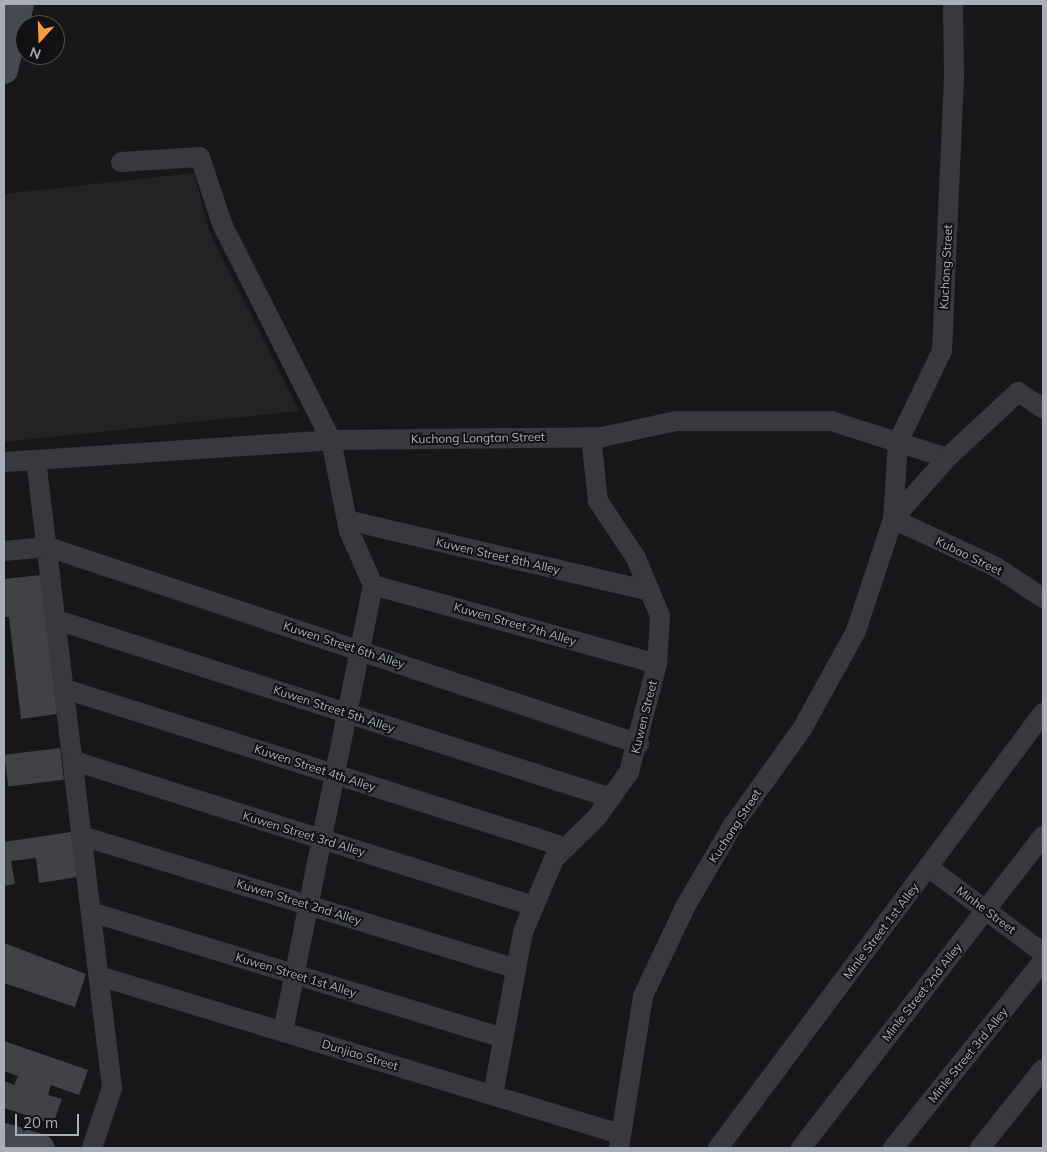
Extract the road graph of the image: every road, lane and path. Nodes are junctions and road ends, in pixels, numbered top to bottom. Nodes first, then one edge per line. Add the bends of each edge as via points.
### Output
1 (20, 4) edge
2 (953, 4) edge
3 (4, 70) edge
4 (121, 162) dead end
5 (1041, 402) edge
6 (591, 437) junction
7 (331, 440) junction
8 (898, 442) junction
9 (947, 458) junction
10 (36, 460) junction
11 (4, 462) edge
12 (892, 519) junction
13 (347, 520) junction
14 (48, 547) junction
15 (4, 551) edge
16 (373, 584) junction
17 (650, 591) junction
18 (1043, 598) edge
19 (57, 620) junction
20 (362, 651) junction
21 (657, 664) junction
22 (65, 689) junction
23 (1043, 713) edge
24 (349, 714) junction
25 (639, 744) junction
26 (74, 761) junction
27 (336, 775) junction
28 (611, 798) junction
29 (82, 836) junction
30 (1043, 836) edge
31 (323, 840) junction
32 (566, 847) junction
33 (928, 867) junction
34 (309, 906) junction
35 (534, 906) junction
36 (986, 910) junction
37 (91, 912) junction
38 (1043, 952) edge
39 (1043, 961) edge
40 (515, 968) junction
41 (295, 974) junction
42 (99, 976) junction
43 (283, 1032) junction
44 (501, 1037) junction
45 (1043, 1068) edge
46 (493, 1095) junction
47 (4, 1137) edge
48 (620, 1141) edge
49 (40, 1148) edge
50 (92, 1148) edge
51 (718, 1148) edge
52 (801, 1148) edge
53 (893, 1148) edge
54 (980, 1148) edge

1 - 3 street
2 - 8 street, Kuchong Street via 954,76 942,350
4 - 7 street via 200,157 222,224
5 - 9 street, Kuchong Street via 1018,392
6 - 7 street, Kuchong Longtan Street
6 - 8 street, Kuchong Longtan Street via 676,422 831,421
6 - 17 street, Kuwen Street via 598,501 636,558
7 - 10 street, Kuchong Longtan Street
7 - 13 street
8 - 9 street, Kuchong Longtan Street
8 - 12 street, Kuchong Street
9 - 12 street, Kuchong Street
10 - 11 street, Kuchong Longtan Street
10 - 14 street
12 - 18 street, Kubao Street via 996,567
12 - 48 street, Kuchong Street via 856,631 802,729 733,825 685,907 644,996
13 - 16 street
13 - 17 street, Kuwen Street 8th Alley
14 - 15 street
14 - 19 street
14 - 20 street, Kuwen Street 6th Alley
16 - 20 street
16 - 21 street, Kuwen Street 7th Alley
17 - 21 street, Kuwen Street via 660,616
19 - 22 street
19 - 24 street, Kuwen Street 5th Alley
20 - 24 street
20 - 25 street, Kuwen Street 6th Alley
21 - 25 street, Kuwen Street
22 - 26 street
22 - 27 street, Kuwen Street 4th Alley
23 - 33 street, Minle Street 1st Alley
24 - 27 street
24 - 28 street, Kuwen Street 5th Alley
25 - 28 street, Kuwen Street via 629,772
26 - 29 street
26 - 31 street, Kuwen Street 3rd Alley
27 - 31 street
27 - 32 street, Kuwen Street 4th Alley
28 - 32 street, Kuwen Street
29 - 34 street, Kuwen Street 2nd Alley
29 - 37 street
30 - 36 street, Minle Street 2nd Alley
31 - 34 street
31 - 35 street, Kuwen Street 3rd Alley
32 - 35 street, Kuwen Street via 554,859
33 - 36 street, Minhe Street
33 - 51 street, Minle Street 1st Alley
34 - 40 street, Kuwen Street 2nd Alley
34 - 41 street
35 - 40 street, Kuwen Street
36 - 38 street, Minhe Street
36 - 52 street, Minle Street 2nd Alley
37 - 41 street, Kuwen Street 1st Alley
37 - 42 street
39 - 53 street, Minle Street 3rd Alley
40 - 44 street, Kuwen Street
41 - 43 street
41 - 44 street, Kuwen Street 1st Alley
42 - 43 street, Dunjiao Street
42 - 50 street via 112,1088
43 - 46 street, Dunjiao Street
44 - 46 street, Kuwen Street
45 - 54 street
46 - 48 street, Dunjiao Street
47 - 49 street

